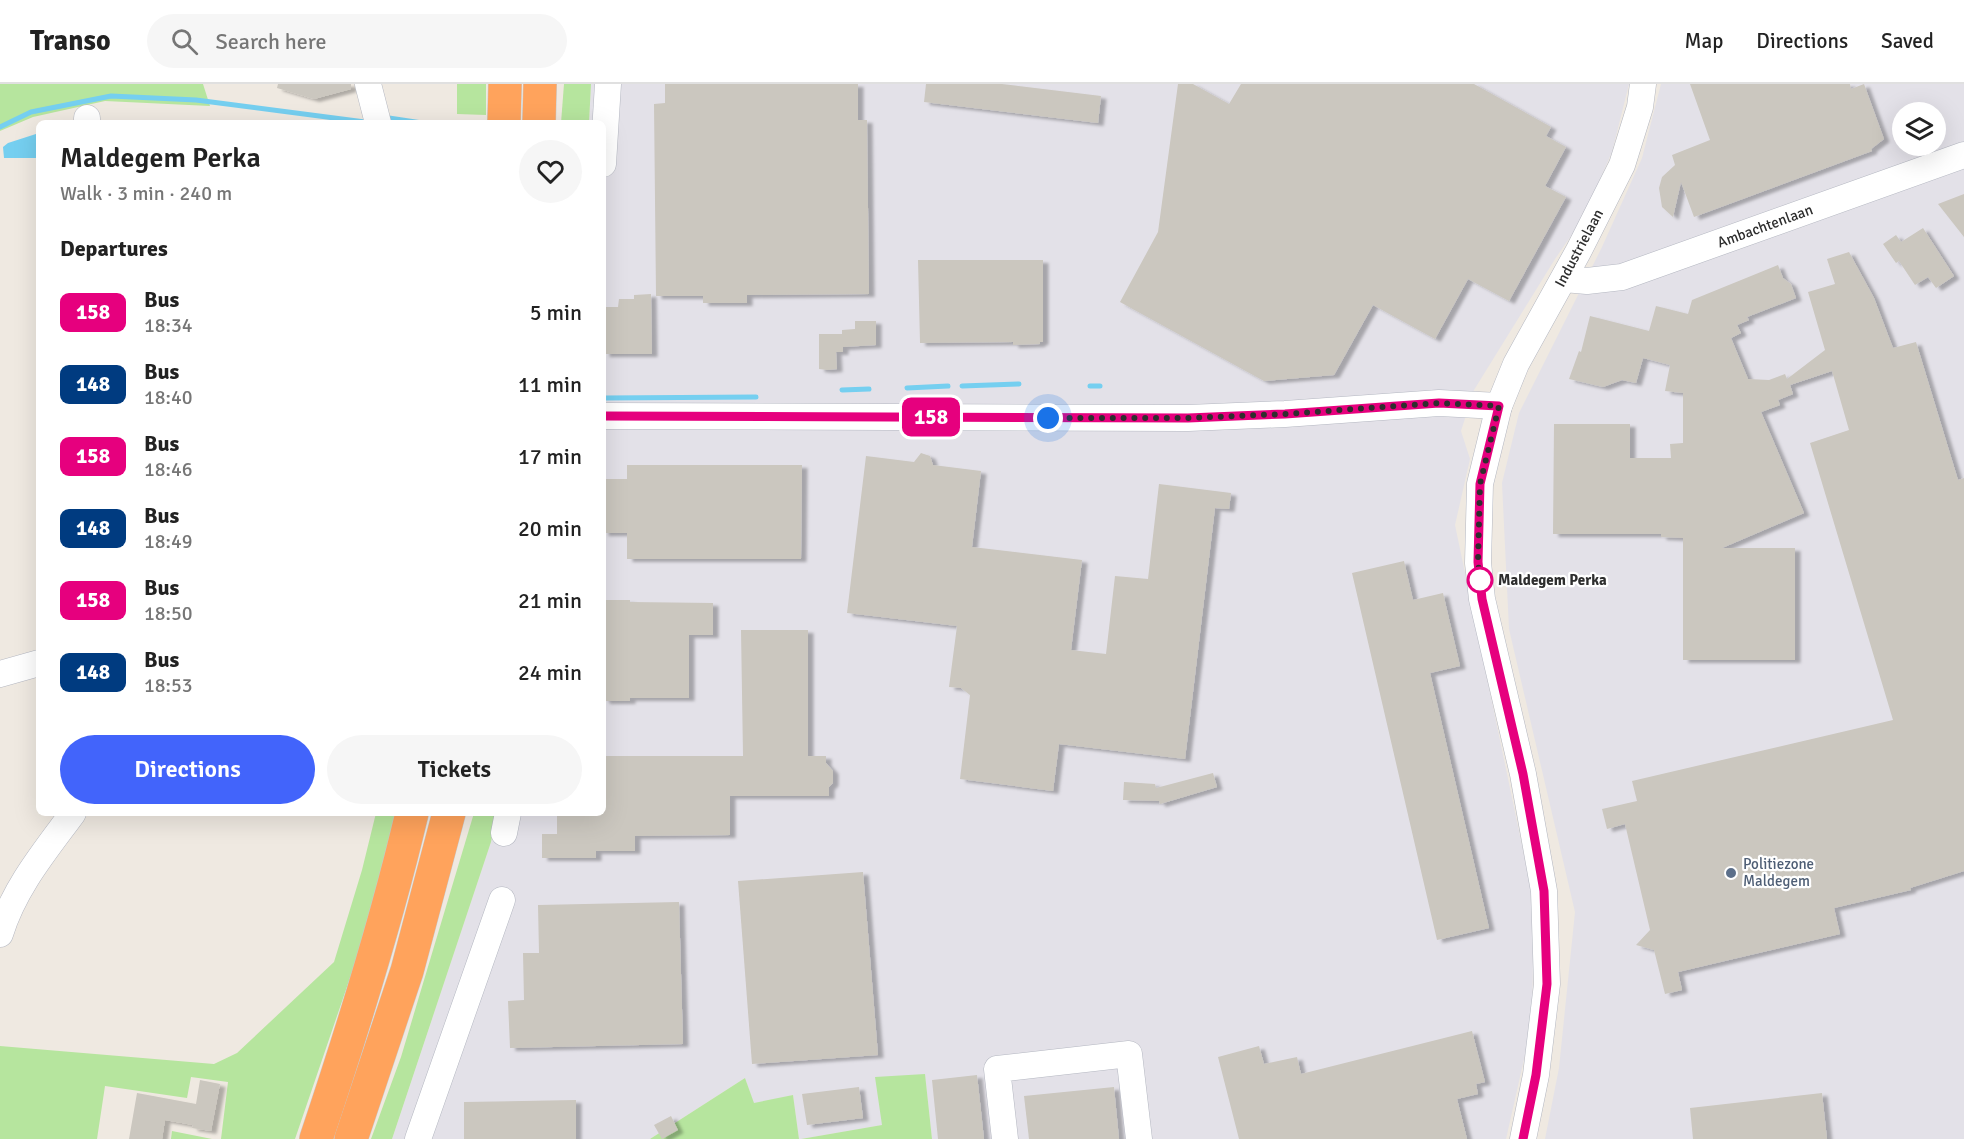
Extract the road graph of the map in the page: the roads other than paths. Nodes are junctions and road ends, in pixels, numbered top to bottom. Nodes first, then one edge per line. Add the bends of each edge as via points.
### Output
1 (368, 84) edge
2 (505, 84) edge
3 (540, 84) edge
4 (608, 84) edge
5 (1643, 84) edge
6 (377, 120) edge
7 (504, 120) edge
8 (539, 120) edge
9 (606, 120) edge
10 (1964, 155) edge
11 (1563, 279) junction
12 (1499, 406) junction
13 (606, 416) edge
14 (36, 664) edge
15 (0, 674) edge
16 (71, 816) edge
17 (411, 816) edge
18 (448, 816) edge
19 (502, 900) dead end
20 (0, 934) edge
21 (316, 1139) edge
22 (351, 1139) edge
23 (418, 1139) edge
24 (1005, 1139) edge
25 (1139, 1139) edge
26 (1523, 1139) edge

1 - 6 street
2 - 7 highway
3 - 8 highway
4 - 9 street
5 - 11 street, Industrielaan via 1622,165
10 - 11 street, Ambachtenlaan via 1622,277
11 - 12 street, Industrielaan via 1516,363
12 - 13 street via 1439,403 1188,418
12 - 26 street, Industrielaan via 1480,484 1478,562 1482,599 1523,774 1544,891 1547,984 1536,1075
14 - 15 street
16 - 20 street via 17,892
17 - 21 highway via 343,1060
18 - 22 highway via 406,971
19 - 23 street
24 - 25 street via 997,1069 1129,1054

